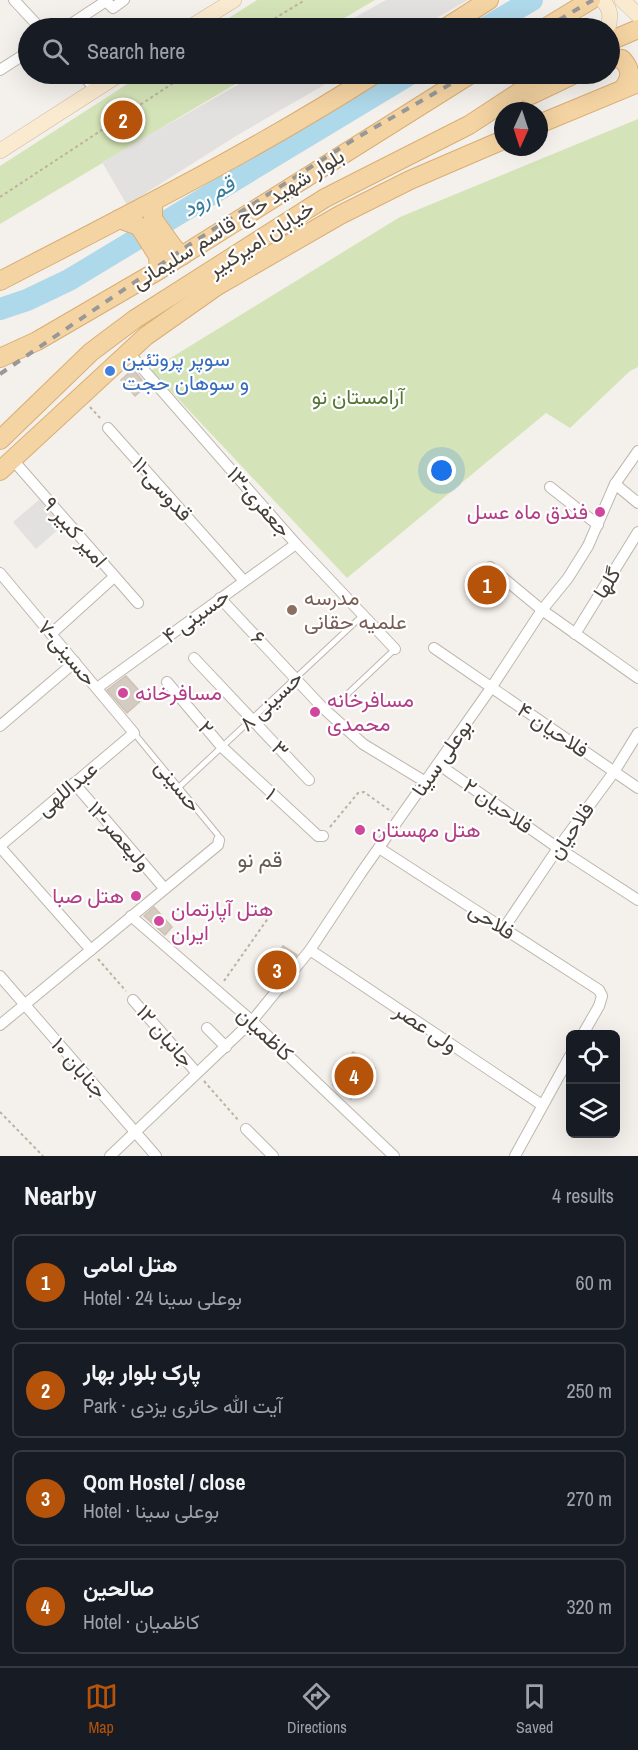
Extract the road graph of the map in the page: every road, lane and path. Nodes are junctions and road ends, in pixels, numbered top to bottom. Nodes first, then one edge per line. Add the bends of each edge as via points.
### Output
1 (14, 0) edge
2 (124, 0) edge
3 (234, 0) edge
4 (305, 0) edge
5 (489, 0) edge
6 (591, 0) edge
7 (611, 2) edge
8 (638, 15) edge
9 (31, 18) edge
10 (80, 18) edge
11 (205, 18) edge
12 (275, 18) edge
13 (461, 18) edge
14 (561, 18) edge
15 (611, 18) edge
16 (638, 29) edge
17 (620, 36) edge
18 (18, 58) edge
19 (620, 59) edge
20 (0, 70) edge
21 (91, 84) edge
22 (104, 84) edge
23 (172, 84) edge
24 (359, 84) edge
25 (454, 84) edge
26 (532, 84) edge
27 (554, 84) edge
28 (631, 86) edge
29 (96, 89) junction
30 (548, 120) edge
31 (469, 125) junction
32 (494, 144) edge
33 (0, 151) edge
34 (0, 197) edge
35 (148, 216) junction
36 (119, 219) junction
37 (168, 257) junction
38 (0, 281) edge
39 (128, 352) junction
40 (0, 358) edge
41 (81, 396) junction
42 (108, 428) joint
43 (0, 440) edge
44 (638, 451) edge
45 (6, 465) edge
46 (615, 484) junction
47 (550, 487) dead end
48 (638, 503) edge
49 (598, 525) junction
50 (638, 532) edge
51 (296, 544) junction
52 (490, 567) dead end
53 (0, 573) edge
54 (114, 577) junction
55 (244, 581) junction
56 (220, 598) junction
57 (138, 603) dead end
58 (542, 610) junction
59 (363, 615) junction
60 (51, 634) junction
61 (575, 634) junction
62 (434, 648) dead end
63 (395, 649) joint
64 (194, 658) dead end
65 (75, 662) junction
66 (295, 678) junction
67 (638, 678) edge
68 (167, 682) dead end
69 (96, 688) junction
70 (491, 688) junction
71 (339, 702) dead end
72 (252, 719) junction
73 (0, 726) edge
74 (134, 733) junction
75 (638, 733) edge
76 (222, 747) junction
77 (438, 764) junction
78 (614, 771) junction
79 (309, 780) dead end
80 (424, 781) junction
81 (74, 783) junction
82 (179, 787) junction
83 (638, 788) edge
84 (399, 818) junction
85 (323, 836) joint
86 (219, 840) joint
87 (0, 847) edge
88 (380, 848) junction
89 (558, 848) junction
90 (164, 888) junction
91 (638, 900) edge
92 (271, 914) dead end
93 (131, 916) junction
94 (504, 928) junction
95 (91, 950) junction
96 (310, 950) junction
97 (0, 976) edge
98 (217, 991) junction
99 (133, 999) joint
100 (24, 1004) junction
101 (252, 1022) junction
102 (0, 1025) edge
103 (207, 1028) dead end
104 (586, 1030) edge
105 (226, 1047) junction
106 (566, 1063) edge
107 (196, 1072) junction
108 (542, 1105) junction
109 (0, 1112) edge
110 (246, 1129) joint
111 (135, 1132) junction
112 (43, 1156) edge
113 (110, 1156) edge
114 (156, 1156) edge
115 (273, 1156) edge
116 (394, 1156) edge
117 (515, 1156) edge

1 - 9 street
2 - 10 street via 113,8 106,1
3 - 11 main road
4 - 12 path
5 - 13 main road
6 - 14 main road
7 - 8 main road
7 - 15 main road
16 - 17 main road
18 - 20 street
19 - 28 main road via 629,67
21 - 29 street
22 - 29 main road
23 - 34 path
24 - 35 main road
25 - 37 main road, بلوار شهید حاج قاسم سلیمانی
26 - 31 main road, خیابان امیرکبیر
27 - 31 main road
28 - 30 main road
29 - 33 main road
31 - 43 main road, خیابان امیرکبیر via 325,198 135,319 91,352
32 - 39 main road, خیابان امیرکبیر via 340,215 218,286
35 - 36 main road
35 - 36 main road
35 - 37 main road
36 - 38 main road
37 - 40 main road, بلوار شهید حاج قاسم سلیمانی via 37,341
39 - 41 main road, خیابان امیرکبیر
39 - 51 street, جعفری-۱۳
41 - 42 path
41 - 45 main road, خیابان امیرکبیر
42 - 55 street, قدوسی-۱۱
44 - 46 street, بوعلی سینا
45 - 54 street, امیر کبیر ۹
46 - 48 street
46 - 49 street, بوعلی سینا
47 - 49 street
49 - 58 street, بوعلی سینا via 568,578
50 - 61 street, گلها
51 - 55 street, حسینی ۴
51 - 59 street, جعفری-۱۳
52 - 58 street
53 - 60 street, حسینی-۷
54 - 57 street, امیر کبیر ۹
54 - 60 street
55 - 56 street, حسینی ۴
56 - 66 street, ۶
56 - 69 street, حسینی ۴
58 - 61 street
58 - 70 street, بوعلی سینا
59 - 63 street, جعفری-۱۳
59 - 66 lane, حسینی ۸
60 - 65 street, حسینی-۷
61 - 67 street
62 - 70 street, فلاحیان ۴
63 - 71 lane
64 - 72 street, ۳
65 - 69 street, حسینی-۷
65 - 73 street
66 - 72 lane, حسینی ۸
66 - 80 street, ۶ via 363,744
68 - 76 street, ۲
69 - 74 street, حسینی-۷
70 - 77 street, بوعلی سینا
70 - 78 street, فلاحیان ۴
72 - 76 lane, حسینی ۸
72 - 79 street, ۳
74 - 81 street, عبداللهی
74 - 82 lane, حسینی
75 - 78 street, فلاحیان
76 - 82 lane, حسینی ۸
76 - 85 street, ۱ via 293,815
77 - 80 street, بوعلی سینا
77 - 89 street, فلاحیان ۲
78 - 83 street, فلاحیان ۴
78 - 89 street, فلاحیان
80 - 84 street, بوعلی سینا
81 - 87 street, عبداللهی
81 - 90 street, ولیعصر-۱۲
82 - 86 lane, حسینی
84 - 85 path via 364,792 358,792
84 - 88 street, بوعلی سینا
86 - 90 street via 218,845
87 - 95 street
88 - 94 street, فلاحی
88 - 96 street, بوعلی سینا
89 - 91 street
89 - 94 street, فلاحیان
90 - 93 street
92 - 98 path
93 - 95 street
93 - 98 street, کاظمیان
94 - 104 street, فلاحی via 599,990 599,1006
95 - 99 path
95 - 100 street
96 - 101 street, بوعلی سینا
96 - 108 street, ولی عصر
97 - 100 street, جنابان ۱۰
98 - 101 street, کاظمیان
99 - 107 street, جانبان ۱۲
100 - 102 street
100 - 111 street, جنابان ۱۰
101 - 105 street, بوعلی سینا
101 - 116 street, کاظمیان
103 - 105 street
105 - 107 street, بوعلی سینا
106 - 108 street
107 - 110 path
107 - 111 street, بوعلی سینا
108 - 117 street
109 - 112 path
110 - 115 street
111 - 113 street, بوعلی سینا
111 - 114 street, جنابان ۱۰

